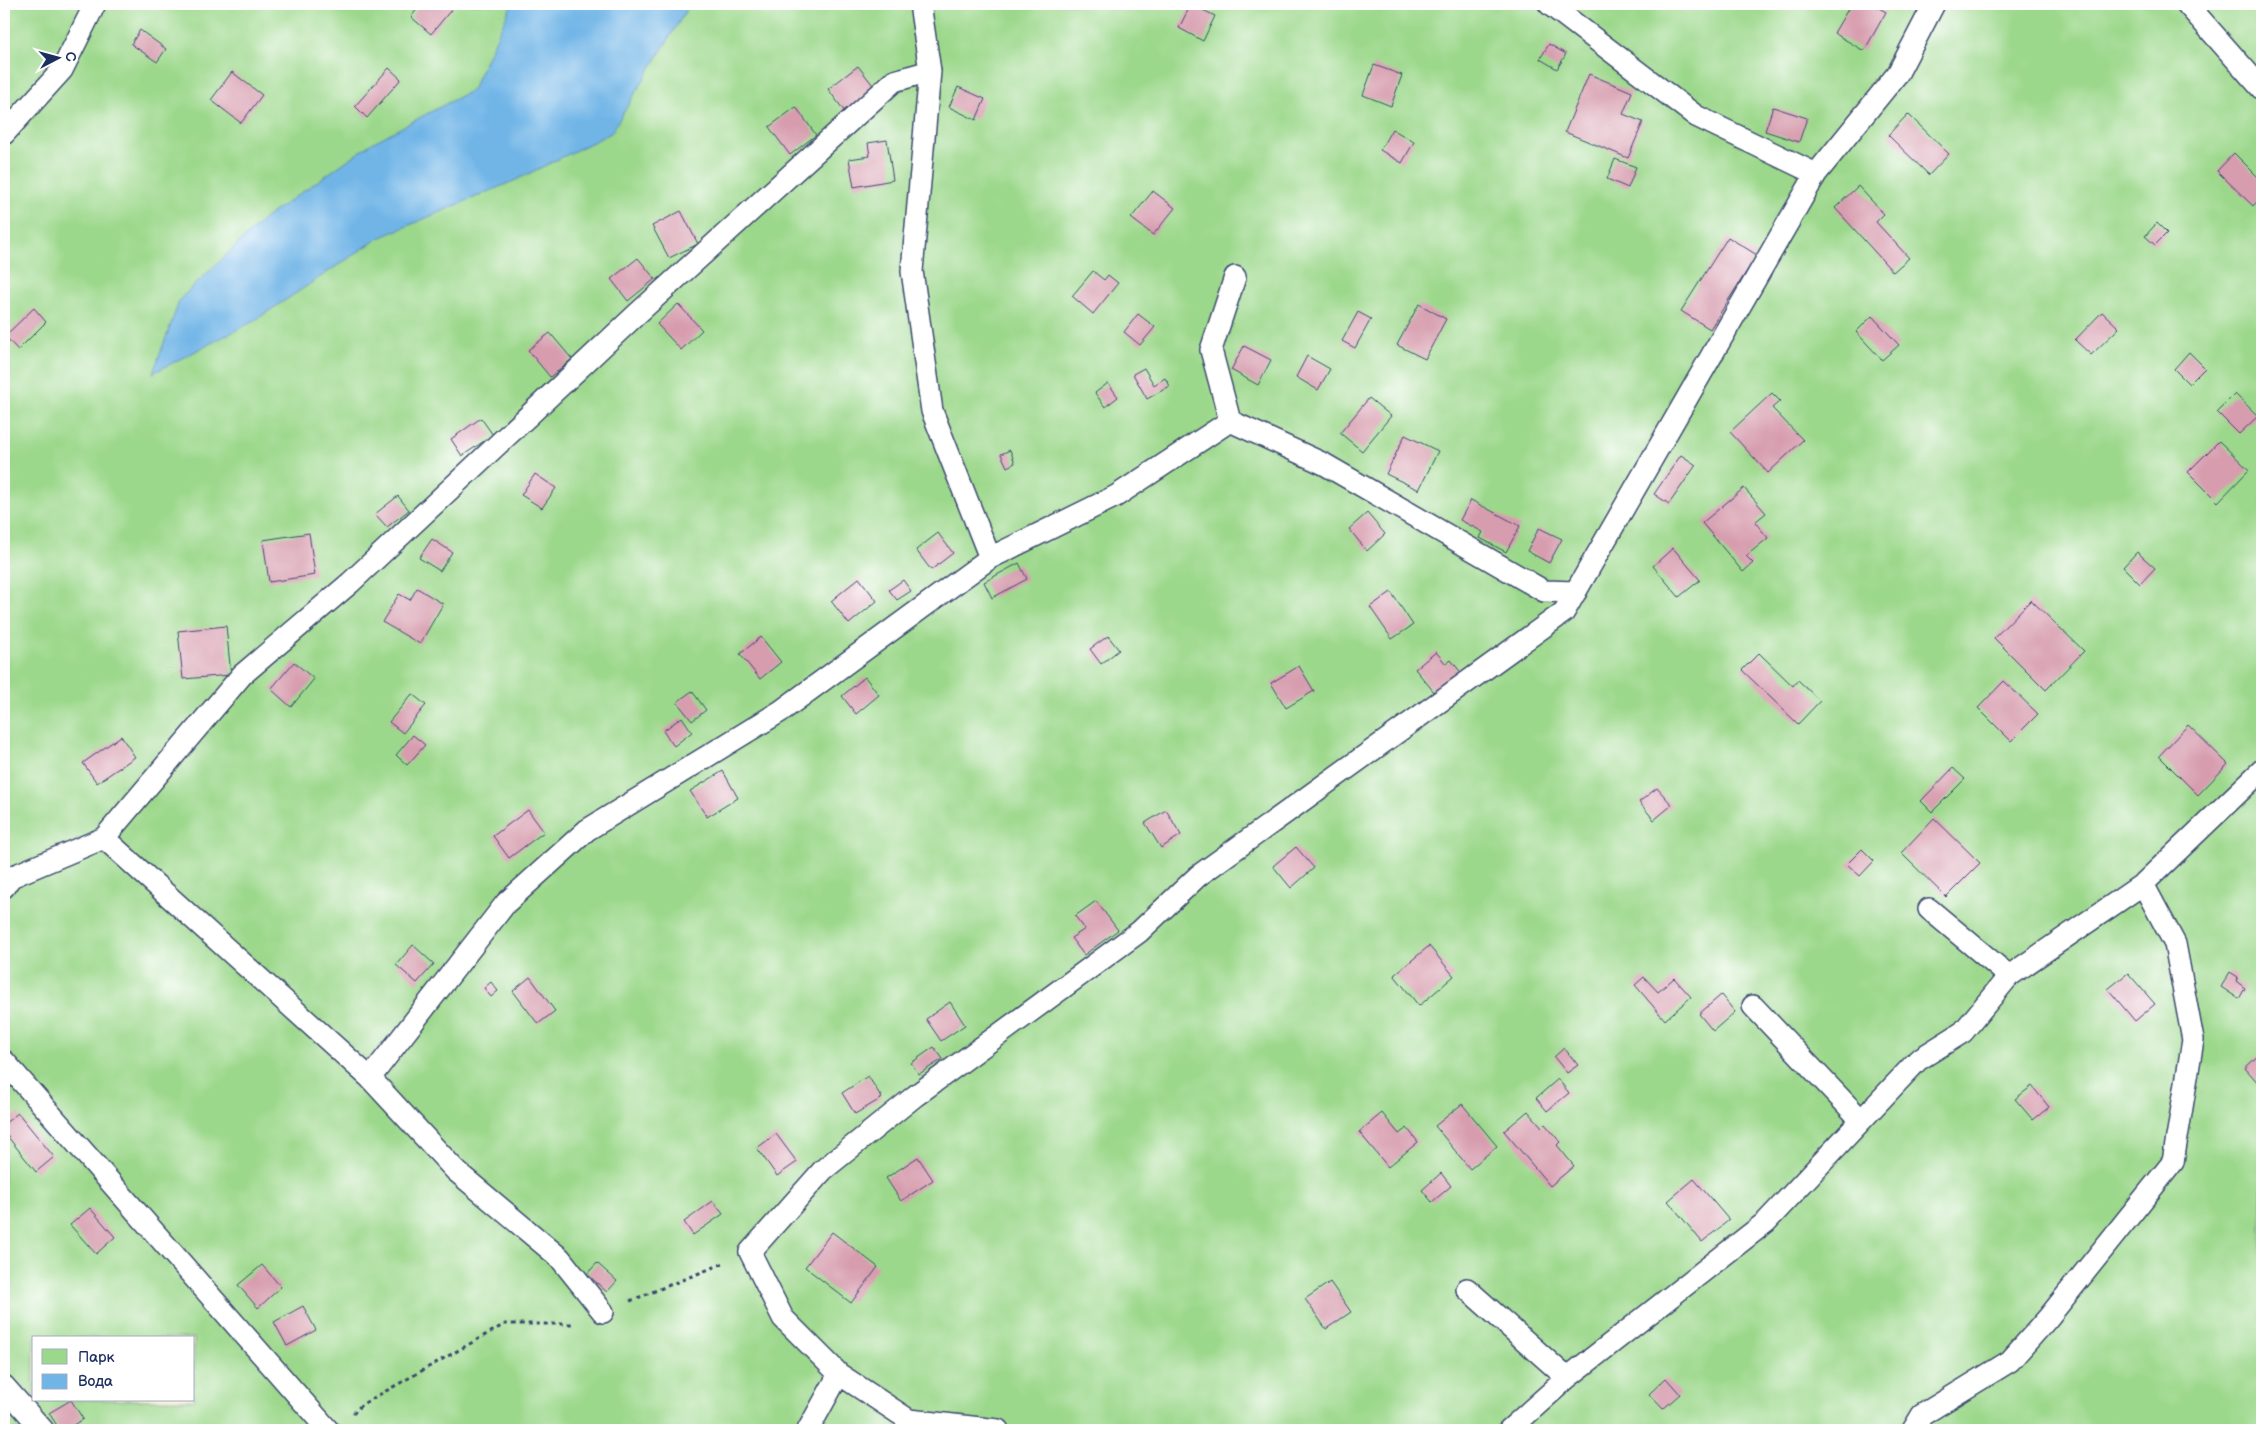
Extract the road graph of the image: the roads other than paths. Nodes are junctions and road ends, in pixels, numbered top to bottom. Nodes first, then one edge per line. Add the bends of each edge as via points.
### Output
1 (96, 4) edge
2 (920, 4) edge
3 (1549, 4) edge
4 (1934, 4) edge
5 (2187, 4) edge
6 (930, 71) junction
7 (2262, 89) edge
8 (4, 134) edge
9 (1816, 174) junction
10 (1235, 277) dead end
11 (1230, 420) junction
12 (990, 558) junction
13 (1576, 592) junction
14 (2262, 770) edge
15 (104, 838) junction
16 (6, 877) edge
17 (2143, 884) junction
18 (1929, 909) dead end
19 (2008, 976) junction
20 (1753, 1006) dead end
21 (4, 1061) edge
22 (370, 1078) junction
23 (1861, 1120) junction
24 (1467, 1289) dead end
25 (603, 1312) road end
26 (839, 1374) junction
27 (1567, 1378) junction
28 (4, 1386) edge
29 (43, 1430) edge
30 (328, 1430) edge
31 (808, 1430) edge
32 (998, 1430) edge
33 (1509, 1430) edge
34 (1914, 1430) edge

1 - 8 lane via 62,70
2 - 6 lane
3 - 9 lane via 1696,116
4 - 9 lane via 1898,73
5 - 7 lane
6 - 12 lane via 912,271 932,411
6 - 15 lane via 894,81 637,314 350,583 242,675
9 - 13 lane
10 - 11 lane via 1211,350
11 - 12 lane via 1116,496
11 - 13 lane via 1324,464 1544,591
12 - 22 lane via 781,711 587,830 506,902
13 - 26 lane via 1564,612 1198,876 1139,932 915,1096 823,1170 750,1252 783,1318
14 - 17 lane
15 - 16 lane
15 - 22 lane
17 - 19 lane
17 - 34 lane via 2175,944 2193,1040 2173,1162 2010,1361 1922,1415
18 - 19 lane
19 - 23 lane via 1963,1032 1918,1060
20 - 23 lane
21 - 30 lane
22 - 25 lane via 456,1171 560,1258
23 - 27 lane via 1766,1222
24 - 27 lane
26 - 31 lane
26 - 32 lane via 909,1420
27 - 33 lane
28 - 29 lane

